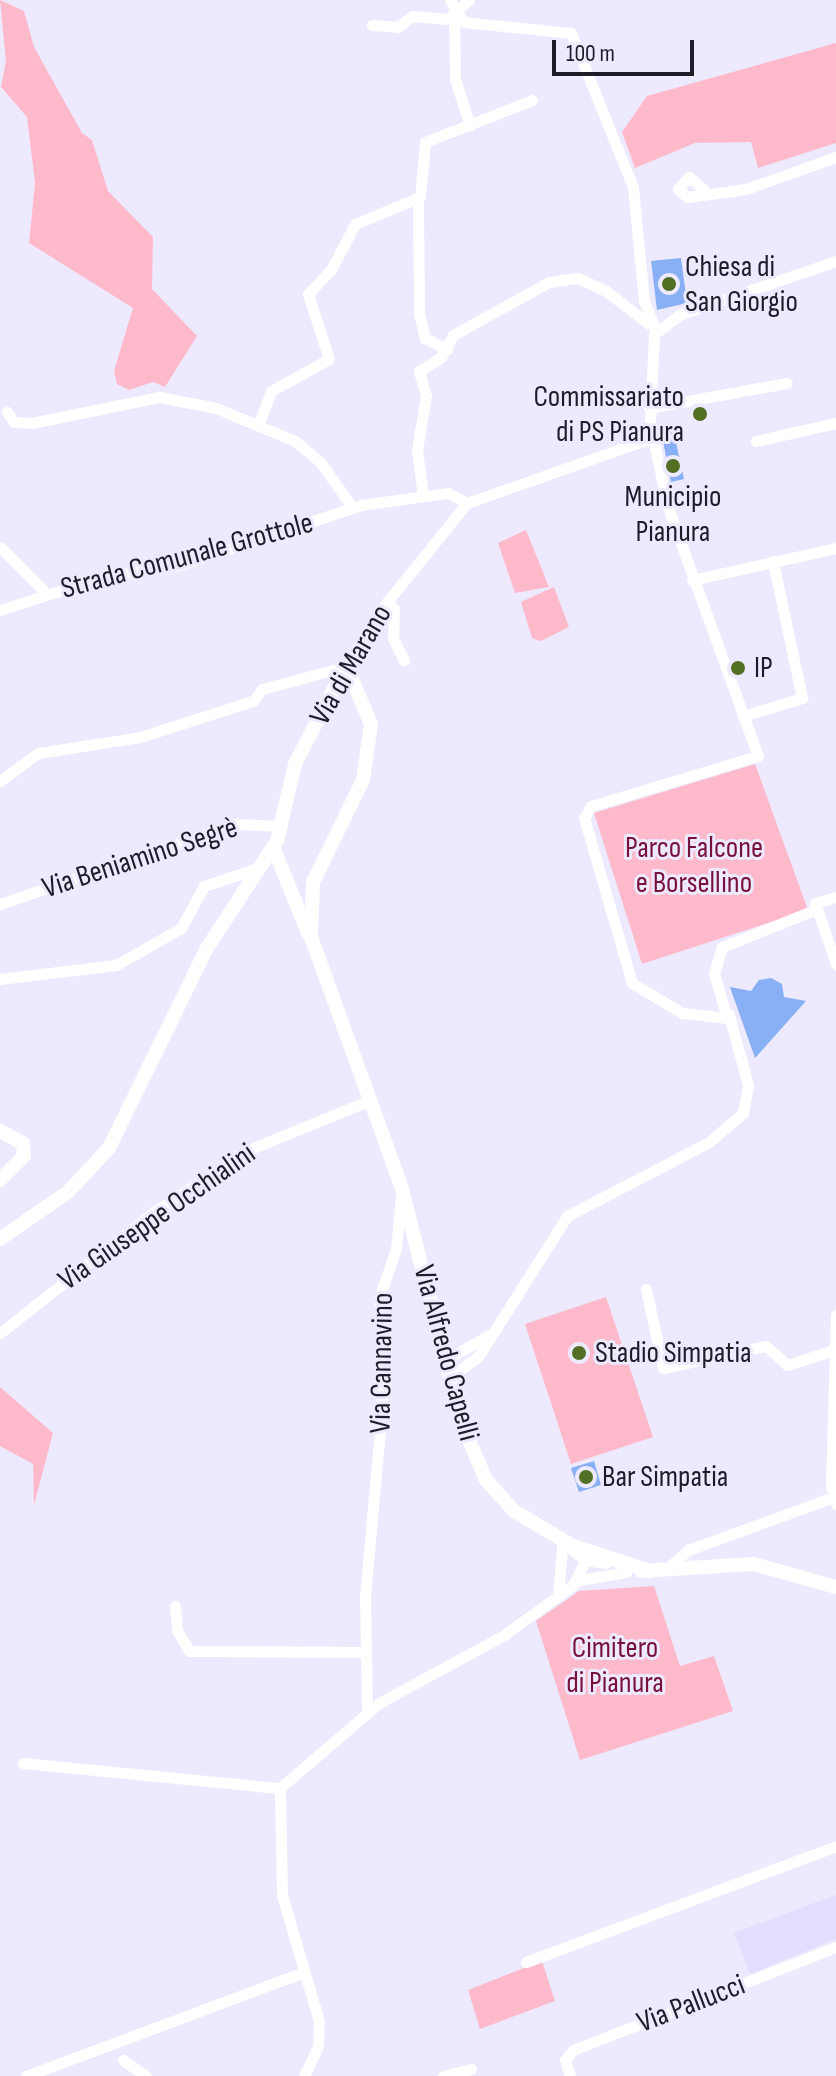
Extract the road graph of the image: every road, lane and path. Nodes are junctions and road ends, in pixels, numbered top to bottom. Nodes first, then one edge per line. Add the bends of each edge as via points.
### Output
1 (450, 0) edge
2 (469, 0) edge
3 (454, 13) junction
4 (372, 25) dead end
5 (532, 100) dead end
6 (470, 126) junction
7 (836, 157) edge
8 (704, 190) dead end
9 (418, 198) junction
10 (836, 261) edge
11 (656, 330) junction
12 (447, 349) junction
13 (787, 383) dead end
14 (649, 408) junction
15 (7, 412) dead end
16 (259, 423) junction
17 (836, 423) edge
18 (652, 438) junction
19 (756, 441) dead end
20 (423, 496) junction
21 (467, 503) junction
22 (352, 507) junction
23 (0, 547) edge
24 (836, 548) edge
25 (773, 561) junction
26 (692, 580) junction
27 (47, 594) junction
28 (387, 602) junction
29 (0, 610) edge
30 (404, 661) dead end
31 (345, 666) junction
32 (743, 716) junction
33 (0, 781) edge
34 (282, 826) junction
35 (273, 847) junction
36 (261, 867) junction
37 (836, 897) edge
38 (0, 904) edge
39 (816, 906) junction
40 (311, 937) junction
41 (836, 964) edge
42 (0, 979) edge
43 (724, 1015) junction
44 (368, 1101) junction
45 (0, 1131) edge
46 (0, 1180) edge
47 (402, 1189) junction
48 (0, 1239) edge
49 (646, 1289) dead end
50 (836, 1315) edge
51 (0, 1333) edge
52 (490, 1335) junction
53 (834, 1350) edge
54 (447, 1359) junction
55 (450, 1377) junction
56 (834, 1406) edge
57 (835, 1499) edge
58 (558, 1541) junction
59 (586, 1560) junction
60 (626, 1568) junction
61 (668, 1568) junction
62 (578, 1582) junction
63 (836, 1587) edge
64 (558, 1596) junction
65 (175, 1606) dead end
66 (364, 1652) junction
67 (367, 1710) junction
68 (23, 1763) dead end
69 (280, 1788) junction
70 (836, 1846) edge
71 (836, 1947) edge
72 (526, 1962) dead end
73 (304, 1972) junction
74 (123, 2060) dead end
75 (471, 2069) dead end
76 (26, 2076) edge
77 (146, 2076) edge
78 (304, 2076) edge
79 (443, 2076) edge
80 (570, 2076) edge

1 - 3 street
2 - 3 street
3 - 4 street via 447,19 410,16 398,27
3 - 6 street via 455,79
3 - 11 street via 467,23 570,32 633,187 647,315
5 - 6 street
6 - 9 street via 423,145
7 - 8 street via 746,189
9 - 12 street via 421,323 427,340
9 - 16 street via 355,224 332,268 308,294 330,345 329,359 271,391
10 - 11 street via 681,314
11 - 12 street via 588,281 549,282 453,335
11 - 14 street
12 - 20 street via 419,370 426,396 417,450
13 - 14 street
14 - 18 street
15 - 16 street via 14,422 32,423 159,397
16 - 22 street via 311,454
17 - 19 street
18 - 21 street
18 - 26 street
20 - 21 street, Strada Comunale Grottole via 448,493
20 - 22 street, Strada Comunale Grottole
21 - 28 street, Via di Marano
22 - 27 street, Strada Comunale Grottole via 180,565 123,572
23 - 27 street
24 - 25 street
25 - 26 street
25 - 32 street via 802,698
26 - 32 street
27 - 29 street, Strada Comunale Grottole
28 - 30 street via 394,609 393,640
28 - 31 street, Via di Marano
31 - 33 street via 262,689 253,701 140,737 44,751
31 - 34 street, Via di Marano via 295,764
31 - 40 street, Via Cannavino via 371,724 363,780 313,882
32 - 43 street via 758,756 589,807 584,818 632,983 646,997 690,1015
34 - 35 street, Via di Marano
34 - 38 street, Via Beniamino Segrè via 235,824
35 - 36 street, Via di Marano
35 - 40 street, Via Cannavino
36 - 42 street via 204,886 181,928 116,965
36 - 48 street, Via di Marano via 207,948 109,1148 91,1173
37 - 39 street
39 - 41 street
39 - 43 street via 722,947 714,973
40 - 44 street, Via Cannavino
43 - 52 street via 748,1085 743,1113 709,1142 567,1216
44 - 47 street, Via Cannavino
44 - 51 street, Via Giuseppe Occhialini via 248,1150 144,1219
45 - 46 street via 23,1143 24,1156
47 - 54 street, Via Alfredo Capelli
47 - 66 street, Via Cannavino via 396,1249 379,1298 381,1421
49 - 53 street via 663,1368 766,1346 790,1365
50 - 53 street
52 - 54 street
52 - 55 street via 478,1357
53 - 56 street
54 - 55 street, Via Alfredo Capelli
55 - 58 street, Via Alfredo Capelli via 463,1429 486,1480 514,1511
56 - 57 street
57 - 61 street via 688,1550
58 - 59 street, Via Alfredo Capelli
58 - 60 street, Via Alfredo Capelli
58 - 64 street
59 - 60 street, Via Alfredo Capelli
59 - 62 street
60 - 61 street, Via Alfredo Capelli
60 - 62 street
61 - 63 street, Via Alfredo Capelli via 764,1565
62 - 64 street
64 - 67 street via 504,1635
65 - 66 street via 177,1630 189,1651
66 - 67 street, Via Cannavino
67 - 69 street
68 - 69 street
69 - 73 street via 279,1877
70 - 72 street
71 - 80 street, Via Pallucci via 573,2050 565,2060
73 - 76 street
73 - 78 street via 319,2032
74 - 77 street
75 - 79 street

